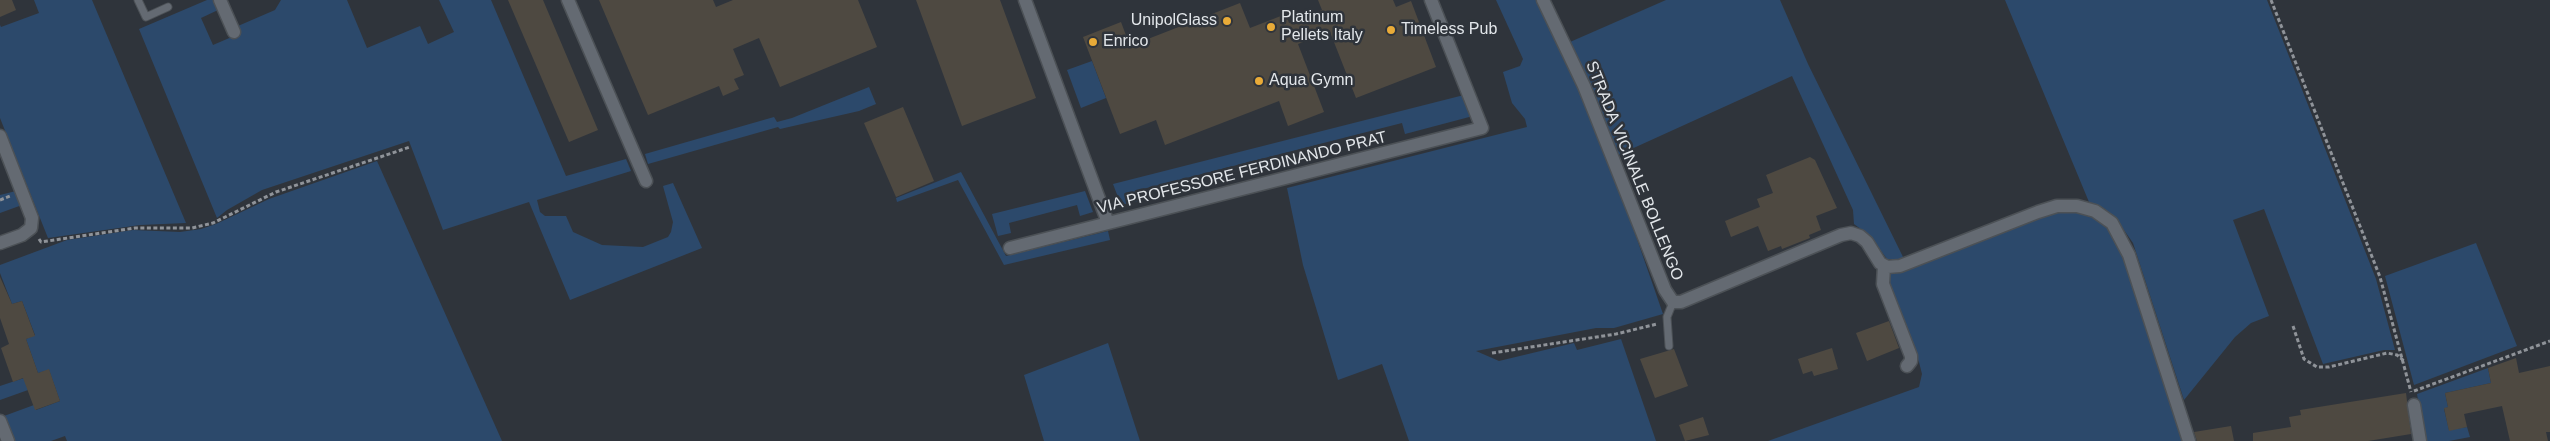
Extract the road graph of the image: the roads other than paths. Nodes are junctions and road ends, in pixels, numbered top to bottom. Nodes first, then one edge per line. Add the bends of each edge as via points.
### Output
1 (138, 0) edge
2 (220, 0) edge
3 (568, 0) edge
4 (1025, 0) edge
5 (1431, 0) edge
6 (1543, 0) edge
7 (168, 7) dead end
8 (234, 32) dead end
9 (0, 136) edge
10 (646, 181) dead end
11 (1108, 224) junction
12 (0, 244) edge
13 (1010, 248) dead end
14 (1884, 266) junction
15 (1673, 302) junction
16 (1668, 346) dead end
17 (1907, 366) dead end
18 (2414, 404) road end
19 (0, 421) edge
20 (8, 441) edge
21 (2190, 441) edge
22 (2420, 441) edge

1 - 7 lane via 146,17
2 - 8 street
3 - 10 street
4 - 11 street
5 - 11 street, VIA PROFESSORE FERDINANDO PRAT via 1482,128
6 - 15 street, STRADA VICINALE BOLLENGO via 1584,86 1665,290
9 - 12 street via 32,218 31,228
11 - 13 street, VIA PROFESSORE FERDINANDO PRAT
14 - 15 street, STRADA VICINALE BOLLENGO via 1860,236 1851,233 1681,302
14 - 17 street via 1884,284 1911,356
14 - 21 street via 1900,266 2057,206 2077,206 2094,211 2112,224 2129,255
15 - 16 lane via 1668,322
18 - 22 street
19 - 20 street

